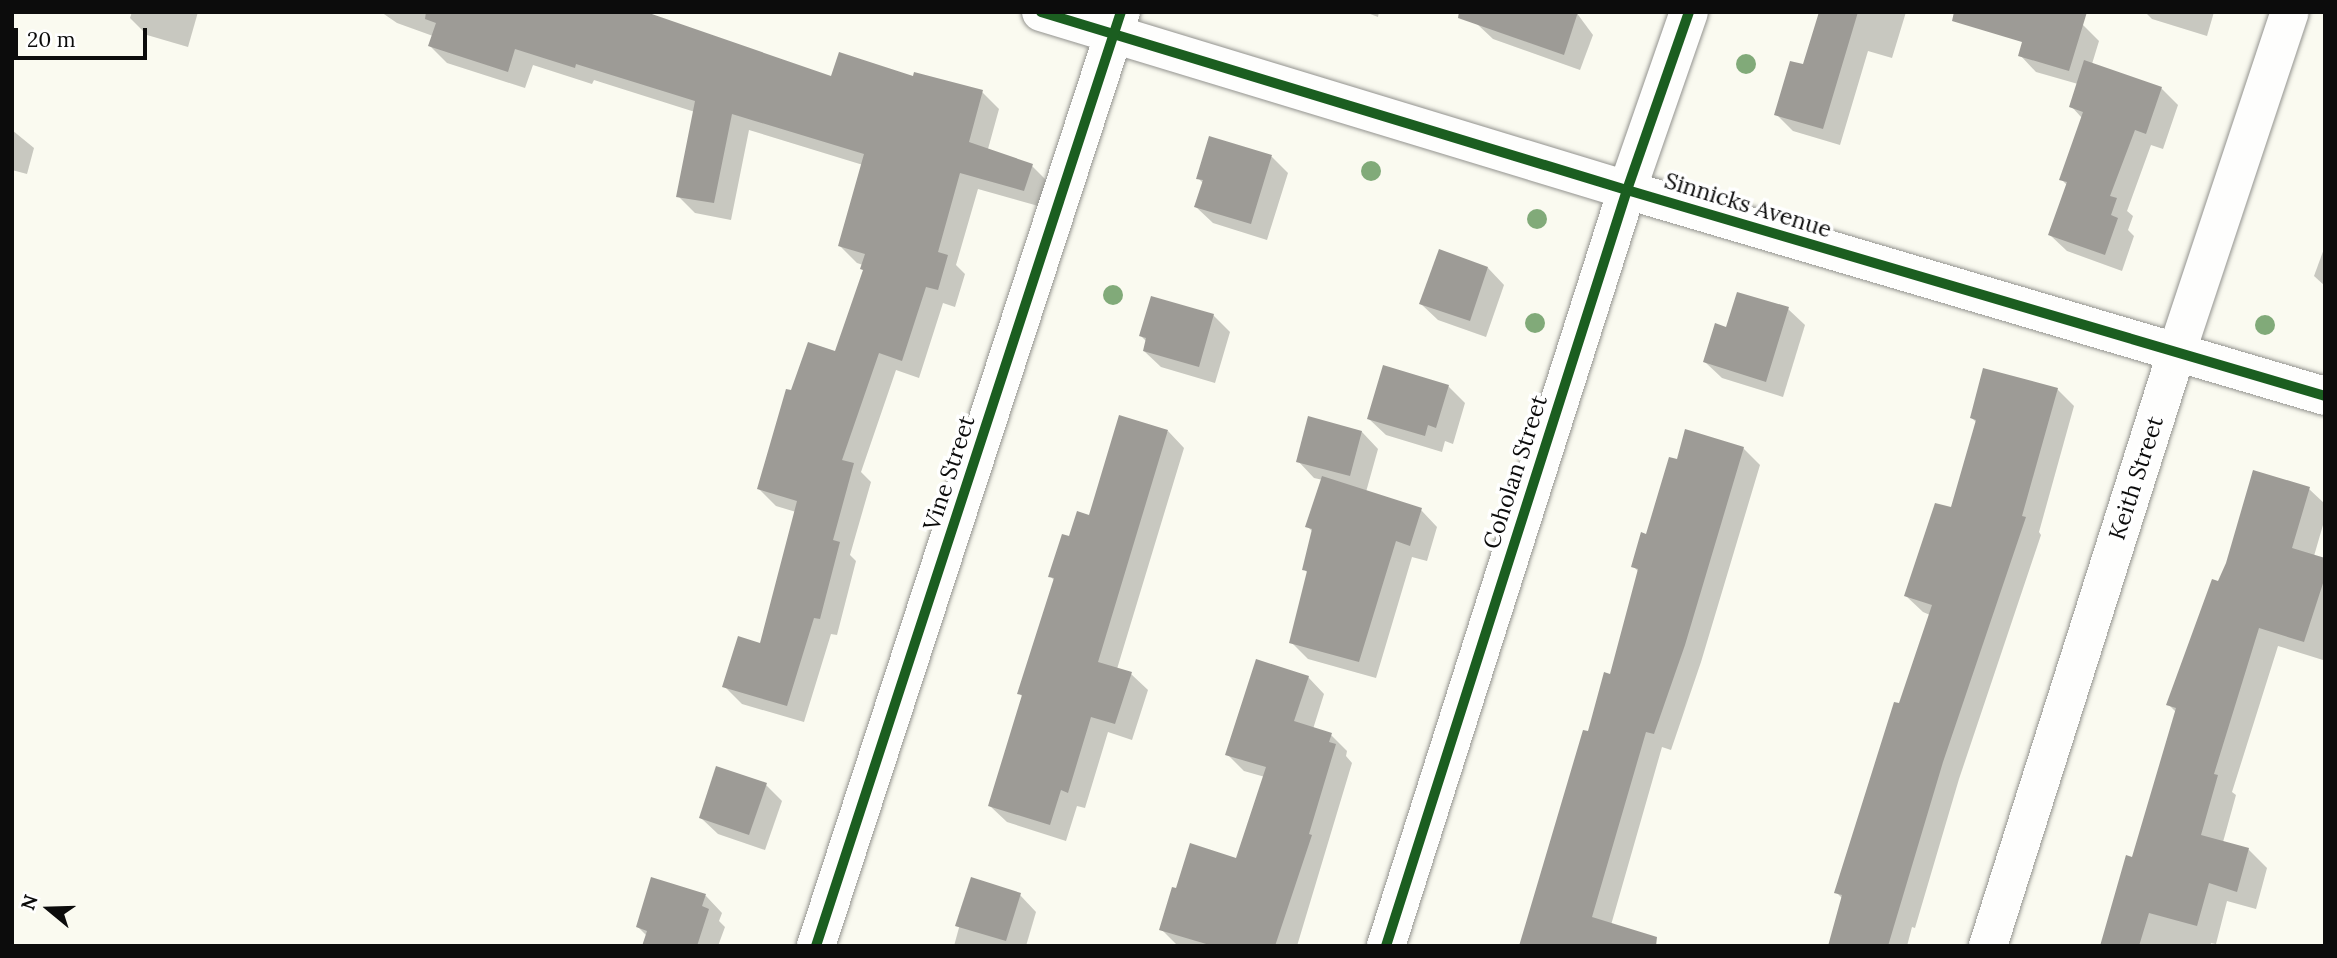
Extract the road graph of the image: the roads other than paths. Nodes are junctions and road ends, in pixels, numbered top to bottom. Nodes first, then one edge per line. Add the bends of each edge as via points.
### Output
1 (1041, 12) edge
2 (1689, 12) edge
3 (2290, 12) edge
4 (1117, 24) edge
5 (1627, 190) junction
6 (2176, 354) junction
7 (2325, 396) edge
8 (816, 946) edge
9 (1386, 946) edge
10 (1988, 946) edge

1 - 4 street, Sinnicks Avenue
2 - 5 street, Coholan Street
3 - 6 street, Keith Street
4 - 5 street, Sinnicks Avenue
4 - 8 street, Vine Street
5 - 6 street, Sinnicks Avenue
5 - 9 street, Coholan Street
6 - 7 street, Sinnicks Avenue
6 - 10 street, Keith Street

